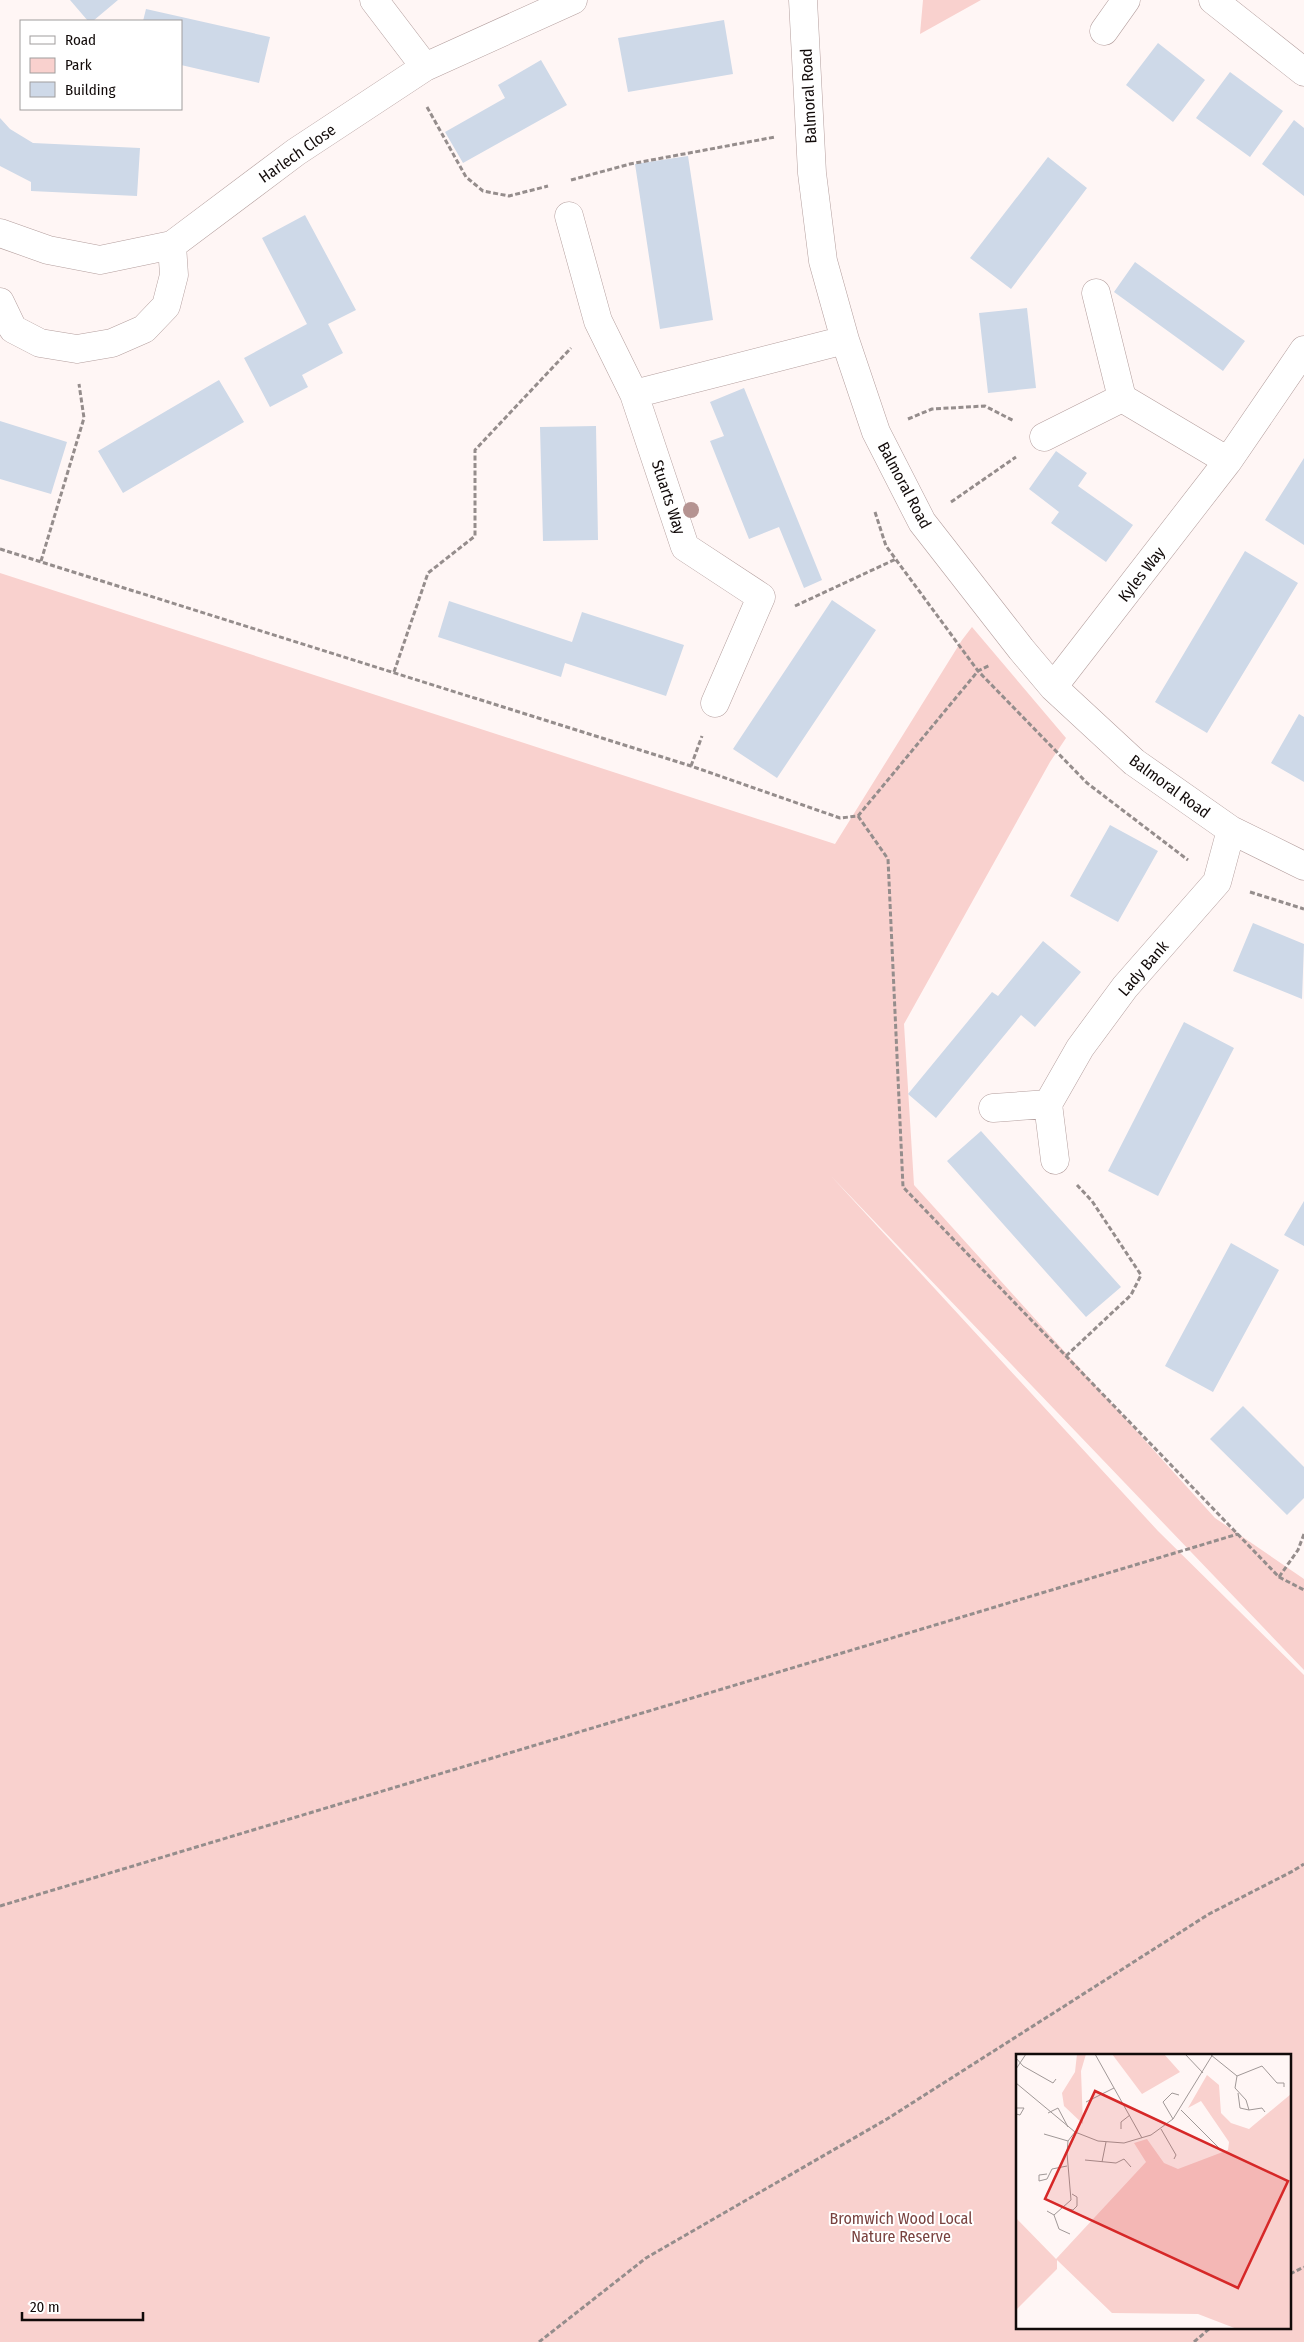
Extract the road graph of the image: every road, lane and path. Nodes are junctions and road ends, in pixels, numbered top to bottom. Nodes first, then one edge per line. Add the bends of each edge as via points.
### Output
1 (374, 0) edge
2 (573, 0) edge
3 (802, 0) edge
4 (1126, 0) edge
5 (1213, 0) edge
6 (1104, 31) dead end
7 (418, 71) junction
8 (1304, 72) edge
9 (776, 137) dead end
10 (556, 184) junction
11 (568, 216) joint
12 (0, 233) edge
13 (172, 245) junction
14 (1096, 293) dead end
15 (0, 302) edge
16 (598, 321) junction
17 (845, 340) junction
18 (77, 349) junction
19 (1304, 350) edge
20 (634, 394) junction
21 (1122, 398) junction
22 (876, 432) junction
23 (1044, 438) junction
24 (1228, 461) junction
25 (922, 522) junction
26 (0, 548) edge
27 (896, 559) dead end
28 (41, 561) junction
29 (761, 597) junction
30 (1020, 648) junction
31 (394, 672) junction
32 (1053, 687) junction
33 (715, 703) dead end
34 (858, 816) junction
35 (1231, 830) junction
36 (1304, 866) edge
37 (1048, 1104) junction
38 (993, 1108) dead end
39 (1055, 1160) joint
40 (1066, 1356) junction
41 (1238, 1534) junction
42 (1304, 1534) edge
43 (1278, 1577) junction
44 (1304, 1590) edge
45 (1304, 1864) edge
46 (0, 1906) edge
47 (1304, 2267) edge
48 (1292, 2273) edge
49 (1208, 2330) edge
50 (539, 2342) edge
51 (1194, 2342) edge

1 - 7 street
2 - 7 street, Harlech Close
3 - 17 street, Balmoral Road via 812,173 821,251
4 - 6 street
5 - 8 street
7 - 10 path via 466,177 483,190 509,196
7 - 13 street, Harlech Close via 296,152
9 - 10 path via 630,164
10 - 11 path
11 - 16 street, Stuarts Way
12 - 13 street, Harlech Close via 48,250 100,260
13 - 18 street via 174,276 166,306 144,330 112,343
14 - 21 street
15 - 18 street via 13,329 40,343
16 - 20 street, Stuarts Way
16 - 31 path via 475,450 474,536 428,572
17 - 20 street
17 - 22 street, Balmoral Road
18 - 28 path via 76,366 84,418
19 - 24 street, Kyles Way
20 - 29 street, Stuarts Way via 685,547
21 - 23 street
21 - 24 street
22 - 23 path via 932,409 985,406
22 - 25 street, Balmoral Road
23 - 25 path
24 - 32 street, Kyles Way
25 - 30 street, Balmoral Road
26 - 28 path
27 - 29 path via 777,614
28 - 31 path
29 - 33 street
30 - 32 street, Balmoral Road
30 - 34 path via 978,671
31 - 34 path via 691,766 840,818
32 - 35 street, Balmoral Road via 1134,762
34 - 40 path via 888,859 904,1187
35 - 36 street, Balmoral Road
35 - 37 street, Lady Bank via 1217,882 1125,987 1080,1048
37 - 38 street
37 - 39 street
39 - 40 path via 1092,1201 1140,1275 1131,1296
40 - 41 path
41 - 43 path
41 - 46 path
42 - 43 path via 1298,1550
43 - 44 path
45 - 50 path via 1209,1914 887,2119 646,2258
47 - 48 path
49 - 51 path

